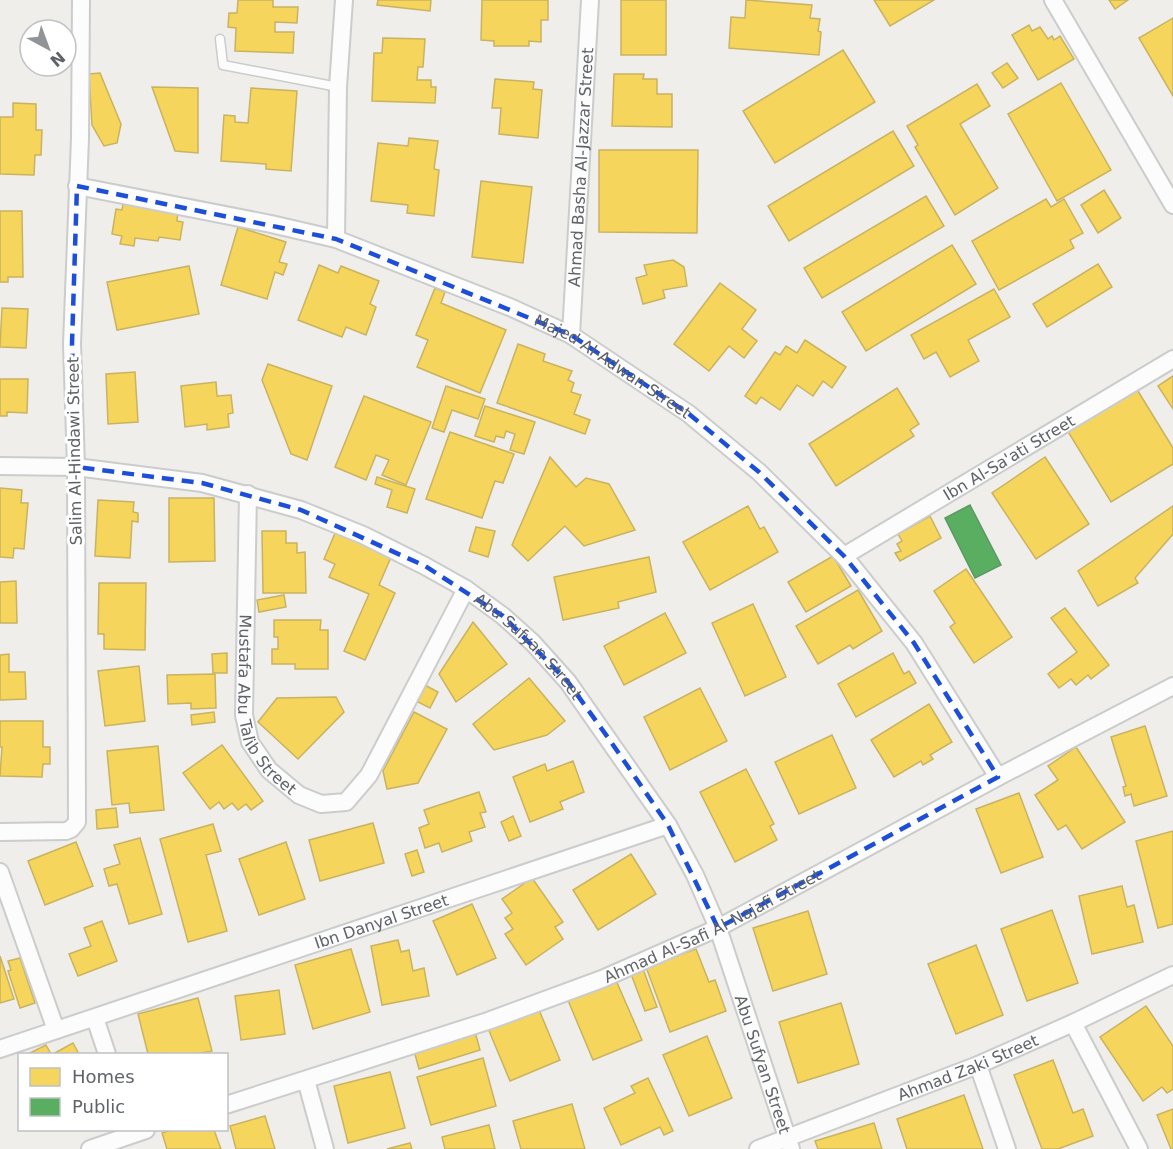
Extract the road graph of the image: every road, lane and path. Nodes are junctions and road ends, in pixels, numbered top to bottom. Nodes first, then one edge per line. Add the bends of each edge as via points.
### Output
1 (81, 0) edge
2 (344, 0) edge
3 (590, 0) edge
4 (1053, 0) edge
5 (220, 39) dead end
6 (338, 87) junction
7 (77, 186) junction
8 (1173, 205) edge
9 (336, 239) junction
10 (572, 335) junction
11 (1173, 359) edge
12 (0, 466) edge
13 (76, 467) junction
14 (248, 494) junction
15 (844, 556) junction
16 (466, 589) junction
17 (1173, 687) edge
18 (998, 777) junction
19 (668, 825) junction
20 (0, 832) edge
21 (0, 872) edge
22 (718, 928) junction
23 (1173, 975) edge
24 (95, 1018) junction
25 (1073, 1023) junction
26 (56, 1030) junction
27 (0, 1049) edge
28 (107, 1053) edge
29 (978, 1065) junction
30 (306, 1080) junction
31 (228, 1104) edge
32 (138, 1131) edge
33 (789, 1143) edge
34 (90, 1149) edge
35 (325, 1149) edge
36 (758, 1149) edge
37 (1007, 1149) edge
38 (1139, 1149) edge

1 - 7 street, Salim Al-Hindawi Street
2 - 6 street
3 - 10 street, Ahmad Basha Al-Jazzar Street
4 - 8 street
5 - 6 lane via 224,65
6 - 9 street
7 - 9 street, Majed Al-Adwan Street
7 - 13 street, Salim Al-Hindawi Street via 72,344
9 - 10 street, Majed Al-Adwan Street
10 - 15 street, Majed Al-Adwan Street via 689,414 759,472
11 - 15 street, Ibn Al-Sa'ati Street
12 - 13 street, Abu Sufyan Street
13 - 14 street, Abu Sufyan Street via 202,483
13 - 20 street, Salim Al-Hindawi Street via 77,822 66,831
14 - 16 street, Abu Sufyan Street via 363,535
14 - 16 street, Mustafa Abu Talib Street via 244,716 250,742 269,770 299,795 321,804 346,802 369,775
15 - 18 street, Majed Al-Adwan Street via 914,643
16 - 19 street, Abu Sufyan Street via 526,636 561,674
17 - 18 street, Ahmad Al-Safi Al-Najafi Street
18 - 22 street, Ahmad Al-Safi Al-Najafi Street
19 - 22 street, Abu Sufyan Street
19 - 24 street, Ibn Danyal Street
21 - 26 street
22 - 30 street, Ahmad Al-Safi Al-Najafi Street via 489,1022
22 - 33 street, Abu Sufyan Street
23 - 25 street, Ahmad Zaki Street
24 - 26 street, Ibn Danyal Street
24 - 28 street
25 - 29 street, Ahmad Zaki Street
25 - 38 street
26 - 27 street, Ibn Danyal Street
29 - 33 street, Ahmad Zaki Street
29 - 37 street
30 - 31 street, Ahmad Al-Safi Al-Najafi Street
30 - 35 street
32 - 34 street
33 - 36 street, Ahmad Zaki Street

